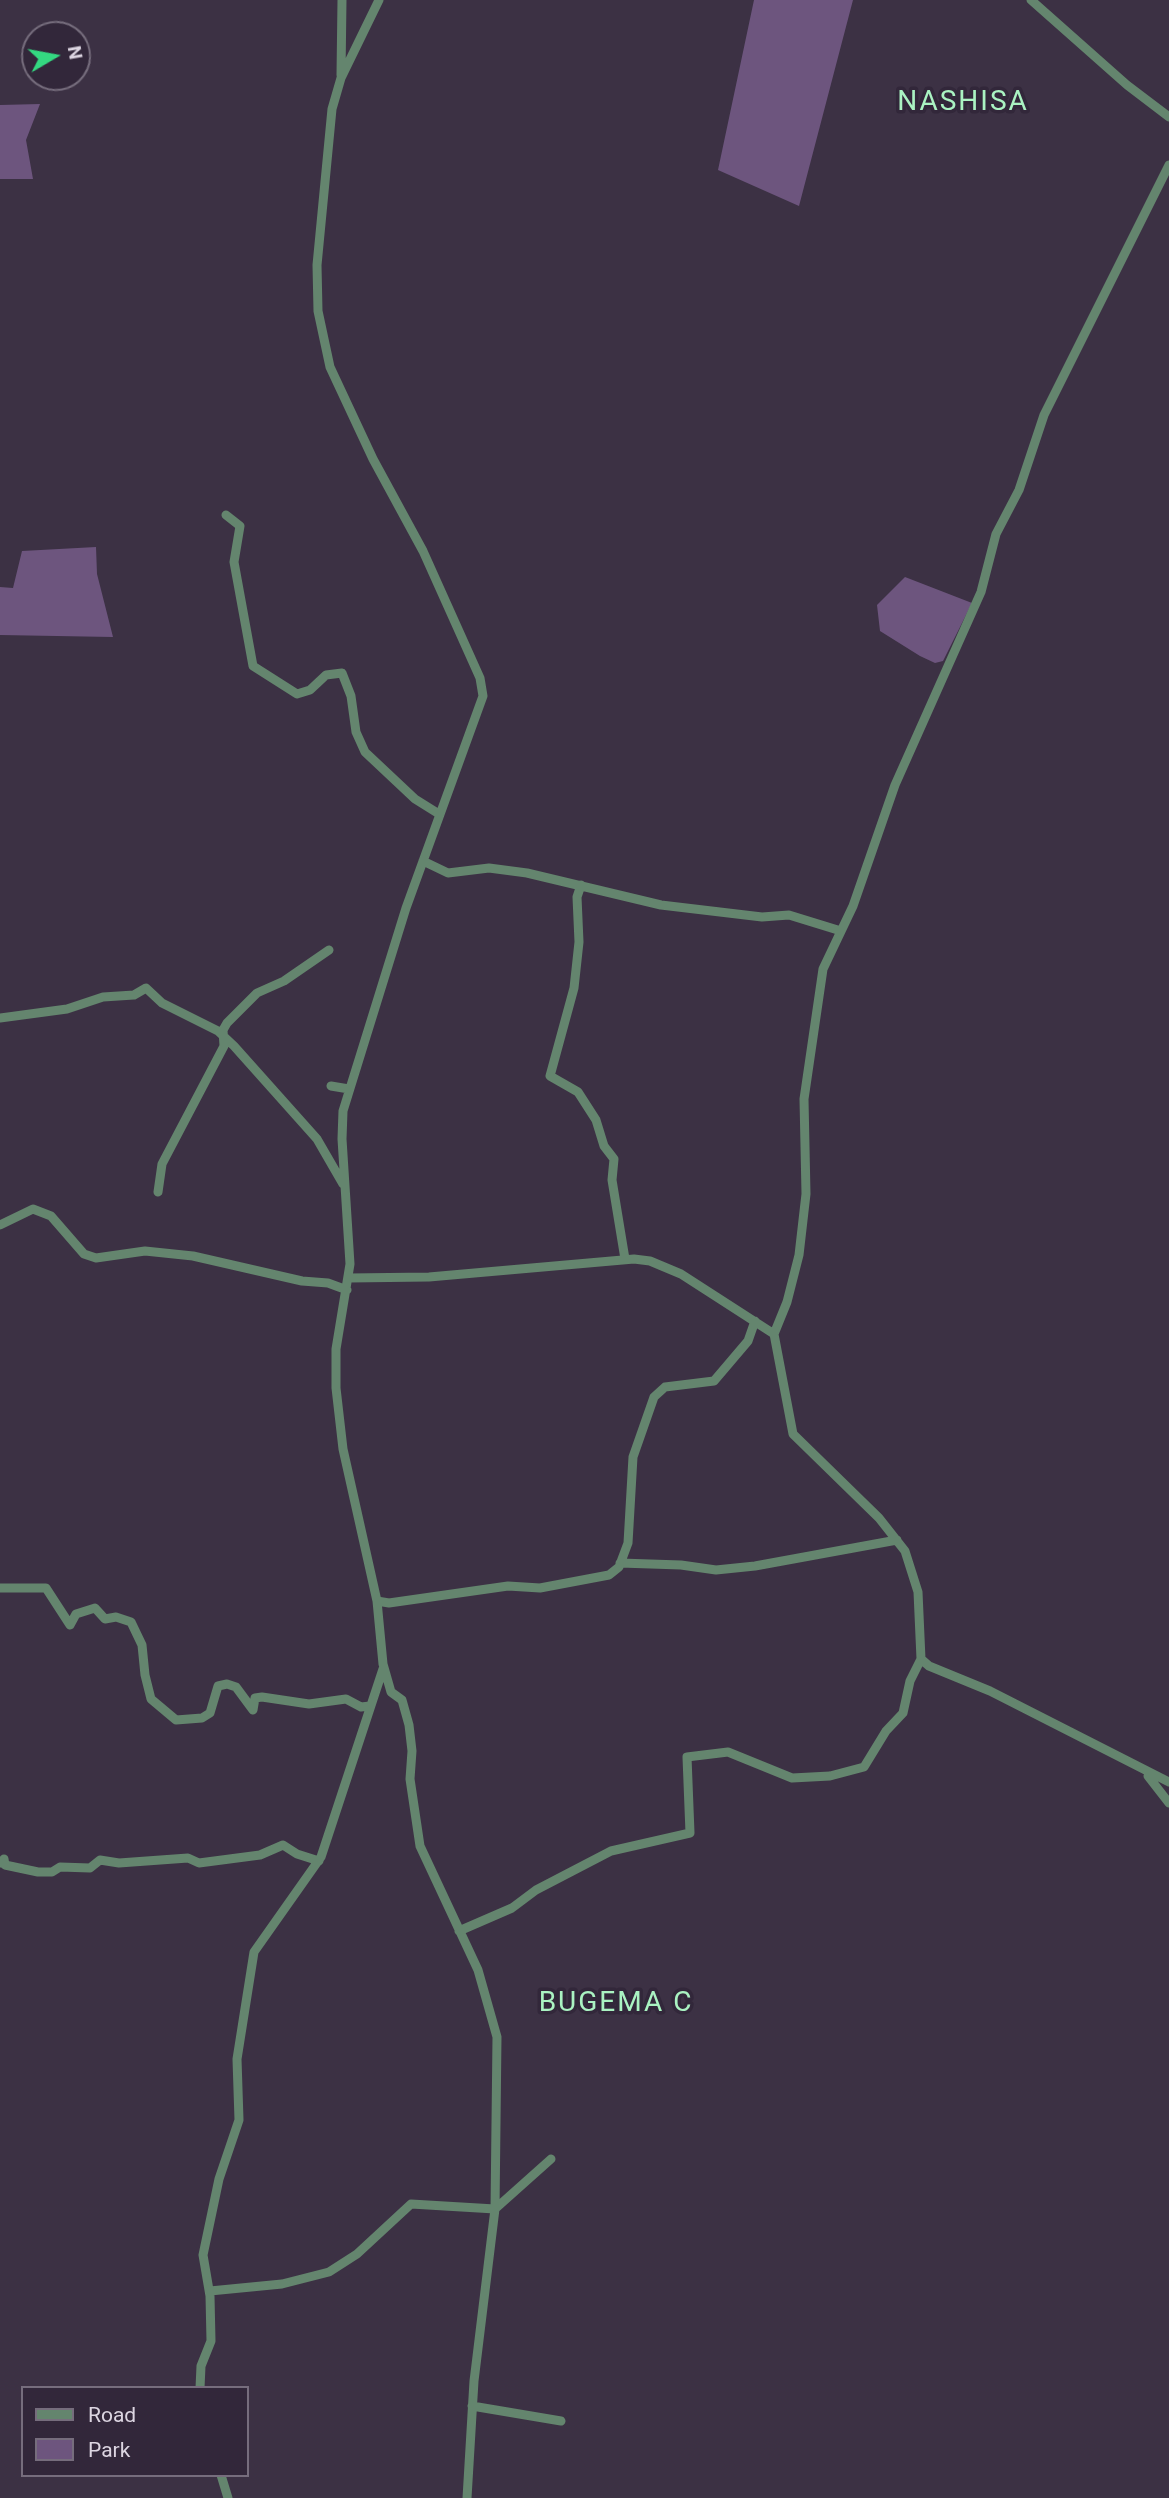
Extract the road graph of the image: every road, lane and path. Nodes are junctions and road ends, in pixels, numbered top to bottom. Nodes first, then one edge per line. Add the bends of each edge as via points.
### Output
1 (342, 0) edge
2 (379, 0) edge
3 (1031, 0) edge
4 (341, 78) junction
5 (1169, 117) edge
6 (1169, 164) edge
7 (226, 515) dead end
8 (439, 814) junction
9 (423, 861) junction
10 (581, 885) junction
11 (841, 931) junction
12 (329, 950) dead end
13 (0, 1018) edge
14 (223, 1035) junction
15 (331, 1086) dead end
16 (349, 1089) junction
17 (345, 1188) junction
18 (158, 1192) dead end
19 (0, 1225) edge
20 (625, 1259) junction
21 (349, 1278) junction
22 (347, 1290) junction
23 (755, 1321) junction
24 (774, 1334) junction
25 (897, 1540) junction
26 (620, 1563) junction
27 (0, 1588) edge
28 (377, 1601) junction
29 (921, 1659) junction
30 (383, 1664) junction
31 (370, 1706) junction
32 (1145, 1772) junction
33 (1169, 1782) edge
34 (1169, 1803) edge
35 (319, 1861) junction
36 (0, 1863) edge
37 (459, 1931) junction
38 (551, 2159) dead end
39 (495, 2209) junction
40 (209, 2291) junction
41 (200, 2386) edge
42 (472, 2406) junction
43 (561, 2421) dead end
44 (222, 2477) edge
45 (228, 2498) edge
46 (467, 2498) edge

1 - 4 street
2 - 4 street
3 - 5 street
4 - 8 street via 329,130 317,265 317,311 324,347 480,678 483,696
6 - 11 street via 1044,415 1019,490 996,534 981,592 895,785
7 - 8 street via 240,526 234,562 253,666 297,694 310,690 326,675 342,673 365,752 415,799
8 - 9 street
9 - 10 street via 448,873 489,868
9 - 16 street
10 - 11 street via 690,910 789,915
10 - 20 street via 574,988 550,1076 578,1092 614,1160 612,1180
11 - 24 street via 822,969 804,1099 806,1194 799,1255
12 - 14 street via 250,999 227,1023
13 - 14 street via 67,1009 134,995 146,988 162,1003
14 - 17 street via 317,1139
14 - 18 street via 222,1051 162,1164
15 - 16 street
16 - 17 street via 342,1124
17 - 21 street
19 - 22 street via 33,1209 51,1216 84,1254 96,1258 145,1251 193,1256
20 - 21 street via 429,1278
20 - 23 street via 671,1268
21 - 22 street
22 - 28 street via 336,1349 338,1417
23 - 24 street
23 - 26 street via 748,1341 714,1381 665,1387 654,1397 633,1457 628,1543
24 - 25 street via 793,1434 853,1490
25 - 26 street via 716,1570
25 - 29 street via 918,1592
26 - 28 street via 609,1575 540,1588 508,1586
27 - 31 street via 46,1588 70,1625 76,1614 95,1608 106,1619 131,1622 142,1646 151,1699 176,1720 210,1713 218,1686 227,1684 236,1688 253,1710 255,1698 262,1697 309,1704 346,1699
28 - 30 street
29 - 32 street
29 - 37 street via 903,1713 864,1768 792,1778 728,1752 687,1757 690,1833 611,1852 536,1890 512,1908
30 - 31 street
30 - 37 street via 391,1692 402,1700 409,1725 419,1846
31 - 35 street
32 - 33 street
32 - 34 street
35 - 36 street via 284,1845 260,1855 199,1863 188,1858 100,1860 90,1868 60,1867 45,1872 5,1865 4,1859
35 - 40 street via 254,1952 237,2059 239,2120 219,2179 203,2255
37 - 39 street via 491,2006 498,2037
38 - 39 street
39 - 40 street via 411,2204 329,2272 282,2284
39 - 42 street
40 - 41 street via 211,2341 201,2366
42 - 43 street
42 - 46 street
44 - 45 street

